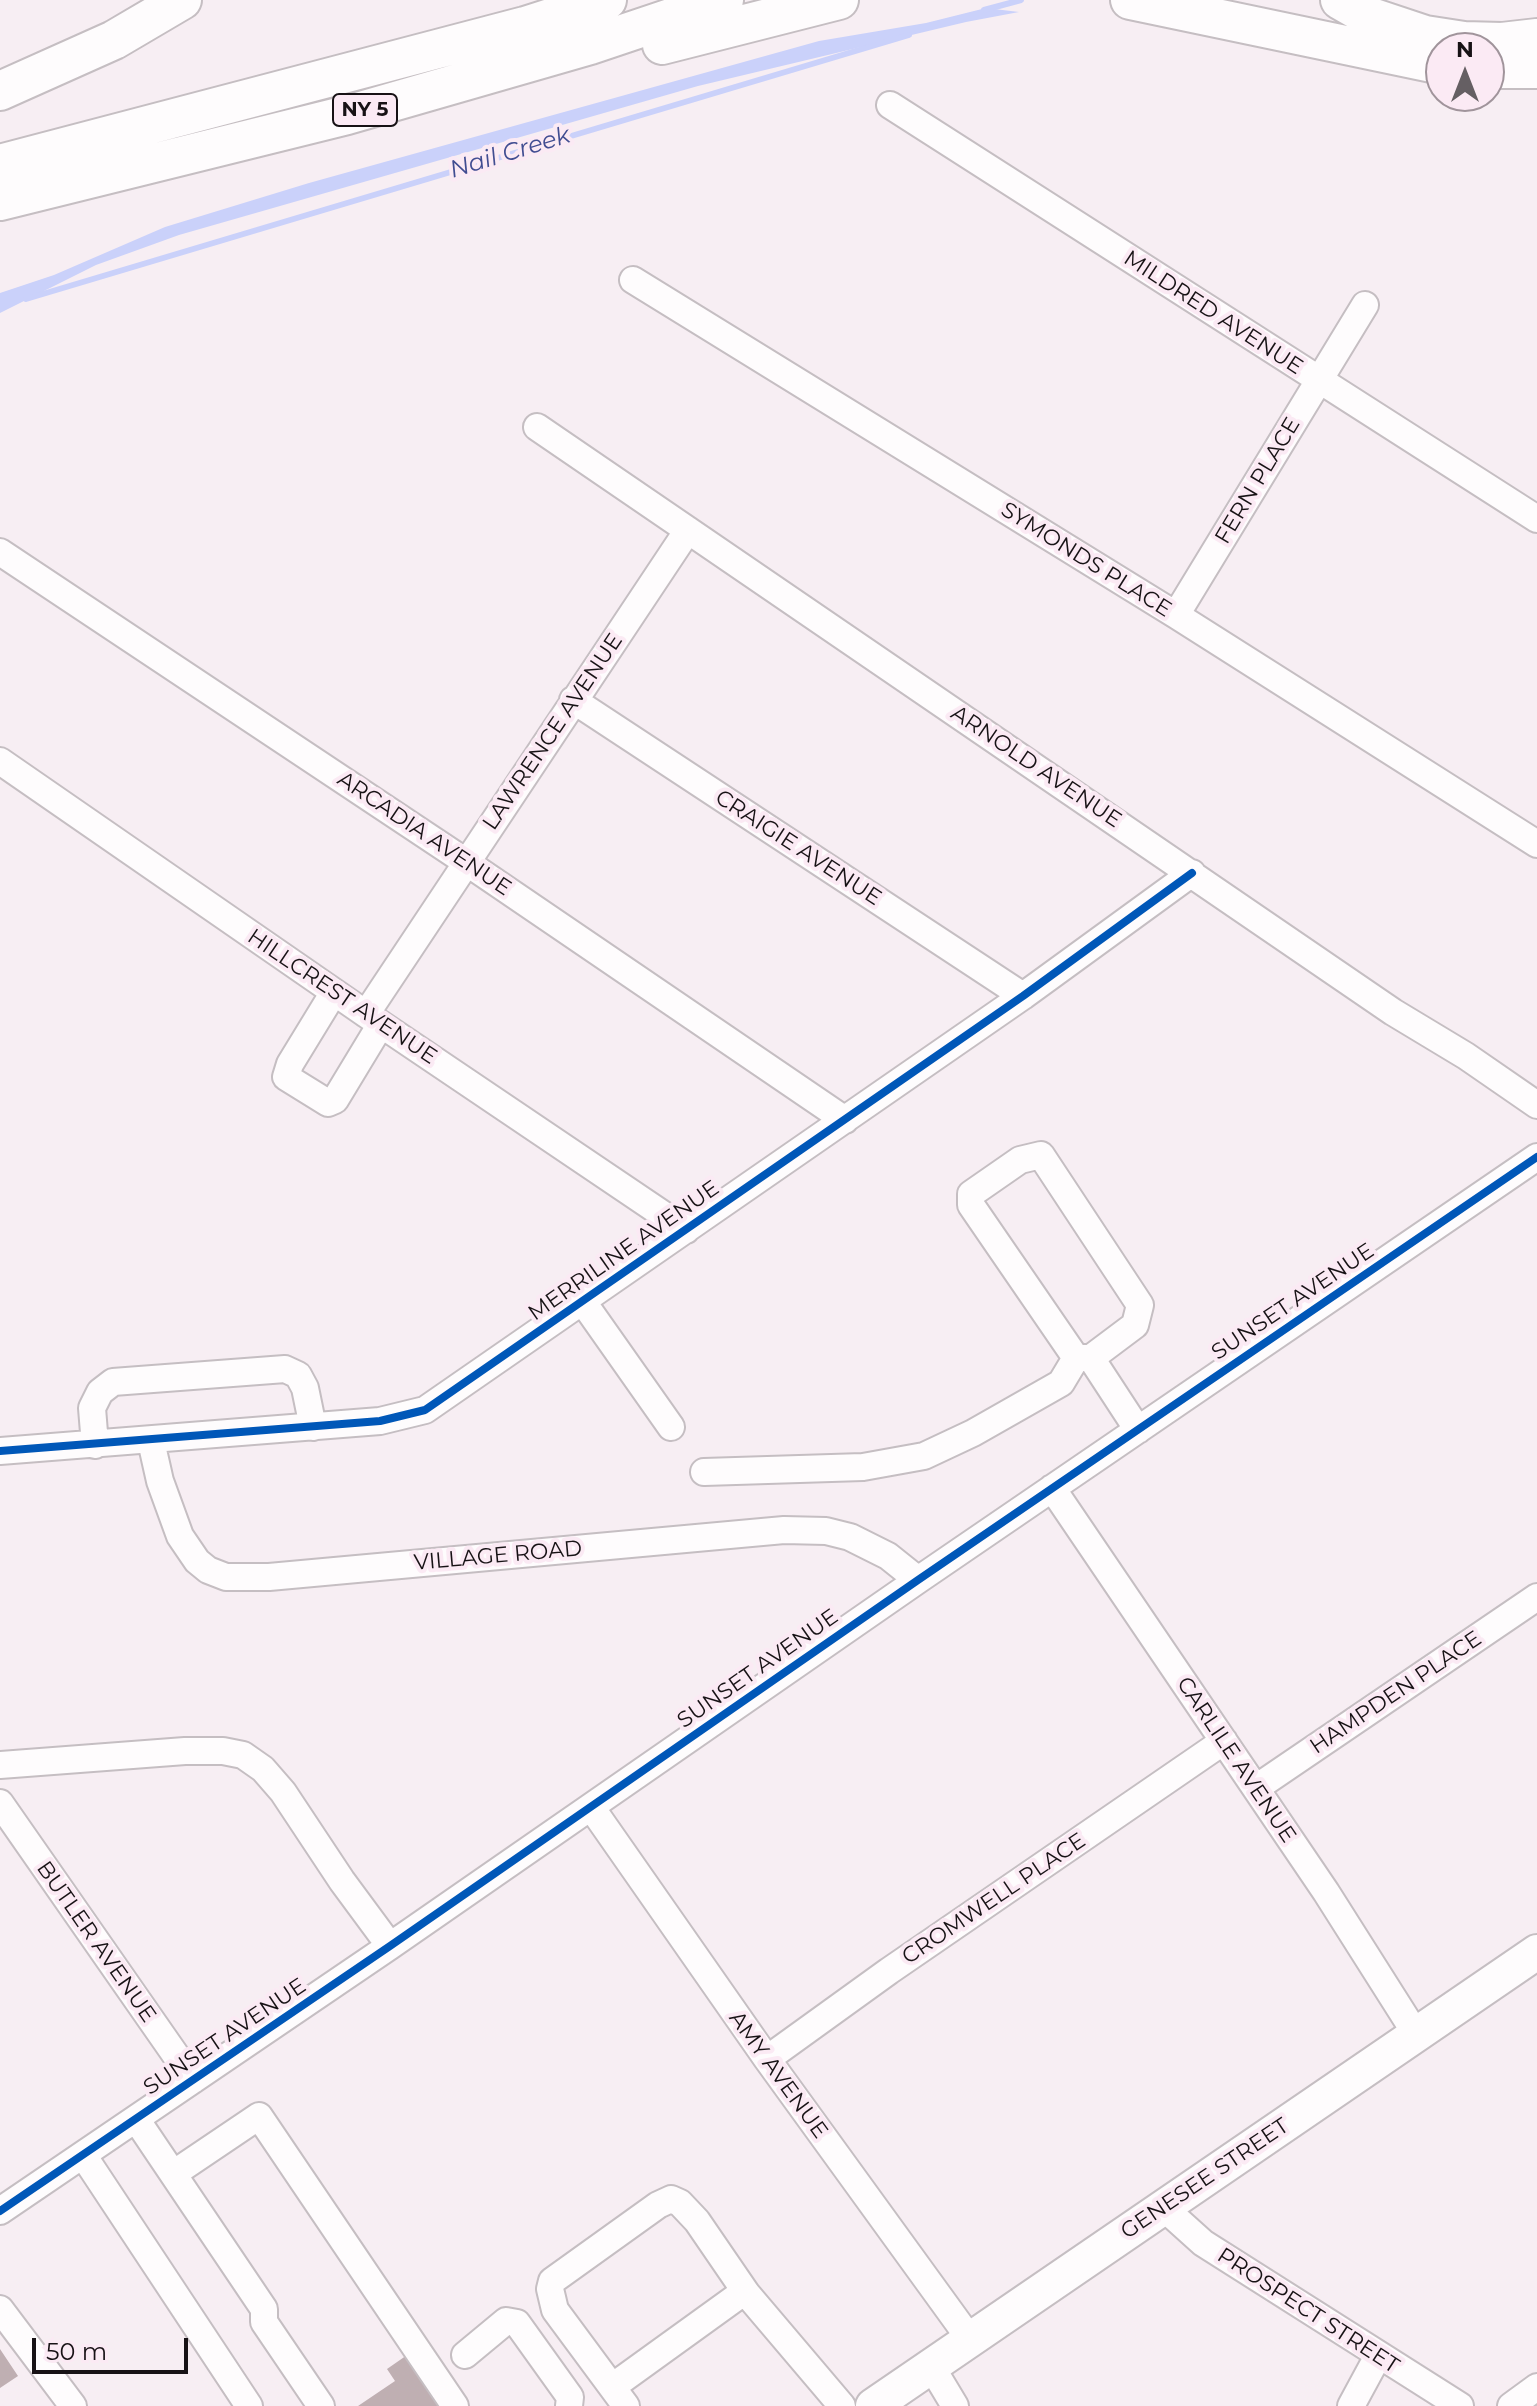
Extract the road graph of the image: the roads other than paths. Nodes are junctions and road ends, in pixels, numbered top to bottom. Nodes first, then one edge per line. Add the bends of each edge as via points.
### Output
1 (182, 0) edge
2 (607, 0) edge
3 (724, 0) edge
4 (839, 0) edge
5 (1130, 0) edge
6 (1340, 0) edge
7 (1537, 38) edge
8 (1425, 62) edge
9 (1505, 69) edge
10 (1537, 69) edge
11 (459, 82) junction
12 (0, 91) edge
13 (890, 105) dead end
14 (0, 164) edge
15 (0, 201) edge
16 (633, 280) dead end
17 (1365, 305) dead end
18 (1319, 381) junction
19 (537, 427) dead end
20 (1537, 519) edge
21 (688, 530) junction
22 (0, 552) edge
23 (1176, 615) junction
24 (573, 700) junction
25 (0, 761) edge
26 (1537, 844) edge
27 (466, 862) junction
28 (1192, 873) junction
29 (334, 992) junction
30 (1023, 996) junction
31 (373, 1019) junction
32 (1537, 1105) edge
33 (845, 1120) junction
34 (1537, 1157) edge
35 (686, 1230) junction
36 (583, 1302) junction
37 (1084, 1358) junction
38 (313, 1427) junction
39 (671, 1427) dead end
40 (1138, 1430) junction
41 (151, 1441) junction
42 (95, 1445) junction
43 (0, 1451) edge
44 (704, 1472) dead end
45 (1052, 1488) junction
46 (918, 1580) junction
47 (1537, 1597) edge
48 (1224, 1741) junction
49 (0, 1765) edge
50 (1256, 1788) junction
51 (0, 1803) edge
52 (591, 1807) junction
53 (390, 1946) junction
54 (1537, 1952) edge
55 (1416, 2034) junction
56 (767, 2059) junction
57 (193, 2080) junction
58 (136, 2119) junction
59 (83, 2155) junction
60 (173, 2174) junction
61 (1163, 2207) junction
62 (0, 2211) edge
63 (745, 2291) junction
64 (0, 2309) edge
65 (970, 2339) junction
66 (465, 2355) dead end
67 (1378, 2356) junction
68 (931, 2366) junction
69 (1537, 2387) edge
70 (619, 2396) edge
71 (73, 2406) edge
72 (249, 2406) edge
73 (321, 2406) edge
74 (455, 2406) edge
75 (569, 2406) edge
76 (842, 2406) edge
77 (873, 2406) edge
78 (955, 2406) edge
79 (1351, 2406) edge
80 (1460, 2406) edge
81 (1511, 2406) edge

1 - 12 highway via 114,40
2 - 14 highway, NY 5
3 - 11 highway, NY 5
4 - 11 highway via 619,57
5 - 8 highway
6 - 7 highway via 1368,16 1425,35 1464,41
9 - 10 highway
11 - 15 highway, NY 5
13 - 18 street, MILDRED AVENUE
16 - 23 street, SYMONDS PLACE
17 - 18 street, FERN PLACE
18 - 20 street, MILDRED AVENUE
18 - 23 street, FERN PLACE
19 - 21 street, ARNOLD AVENUE
21 - 24 street, LAWRENCE AVENUE
21 - 28 street, ARNOLD AVENUE
22 - 27 street, ARCADIA AVENUE
23 - 26 street, SYMONDS PLACE
24 - 27 street, LAWRENCE AVENUE
24 - 30 street, CRAIGIE AVENUE
25 - 29 street, HILLCREST AVENUE
27 - 31 street, LAWRENCE AVENUE
27 - 33 street, ARCADIA AVENUE
28 - 30 street, MERRILINE AVENUE
28 - 32 street, ARNOLD AVENUE
29 - 31 street, HILLCREST AVENUE
29 - 31 street, LAWRENCE AVENUE via 286,1077 328,1103 335,1100
30 - 33 street, MERRILINE AVENUE
31 - 35 street, HILLCREST AVENUE
33 - 35 street, MERRILINE AVENUE
34 - 40 street, SUNSET AVENUE
35 - 36 street, MERRILINE AVENUE
36 - 38 street, MERRILINE AVENUE via 425,1410 380,1421
36 - 39 street
37 - 37 street via 1135,1325 1140,1305 1041,1155 1020,1160 971,1194 971,1205
37 - 40 street
37 - 44 street via 1061,1383 924,1456 863,1467
38 - 41 street, MERRILINE AVENUE
38 - 42 street via 305,1388 298,1375 285,1369 113,1382 92,1408
40 - 45 street, SUNSET AVENUE
41 - 42 street, MERRILINE AVENUE
41 - 46 street, VILLAGE ROAD via 180,1536 197,1561 226,1577 784,1530 850,1537 888,1556
42 - 43 street, MERRILINE AVENUE
45 - 46 street, SUNSET AVENUE
45 - 48 street, CARLILE AVENUE
46 - 52 street, SUNSET AVENUE
47 - 50 street, HAMPDEN PLACE
48 - 50 street, CARLILE AVENUE
48 - 56 street, CROMWELL PLACE
49 - 53 street via 185,1751 243,1755 283,1792
50 - 55 street, CARLILE AVENUE
51 - 57 street, BUTLER AVENUE
52 - 53 street, SUNSET AVENUE
52 - 56 street, AMY AVENUE
53 - 57 street, SUNSET AVENUE
54 - 55 main road, GENESEE STREET
55 - 61 main road, GENESEE STREET
56 - 65 street, AMY AVENUE
57 - 58 street, SUNSET AVENUE
58 - 59 street, SUNSET AVENUE
58 - 60 street
59 - 62 street, SUNSET AVENUE
59 - 72 street
60 - 73 street via 264,2309 264,2322
60 - 74 street via 259,2116
61 - 65 main road, GENESEE STREET
61 - 67 street, PROSPECT STREET via 1203,2243
63 - 70 street
63 - 70 street via 697,2221 671,2199 552,2281 555,2310
63 - 76 street
64 - 71 street
65 - 68 main road, GENESEE STREET
66 - 75 street via 506,2321 517,2323 570,2397
67 - 79 street
67 - 80 street, PROSPECT STREET
68 - 77 main road, GENESEE STREET
68 - 78 street
69 - 81 street

